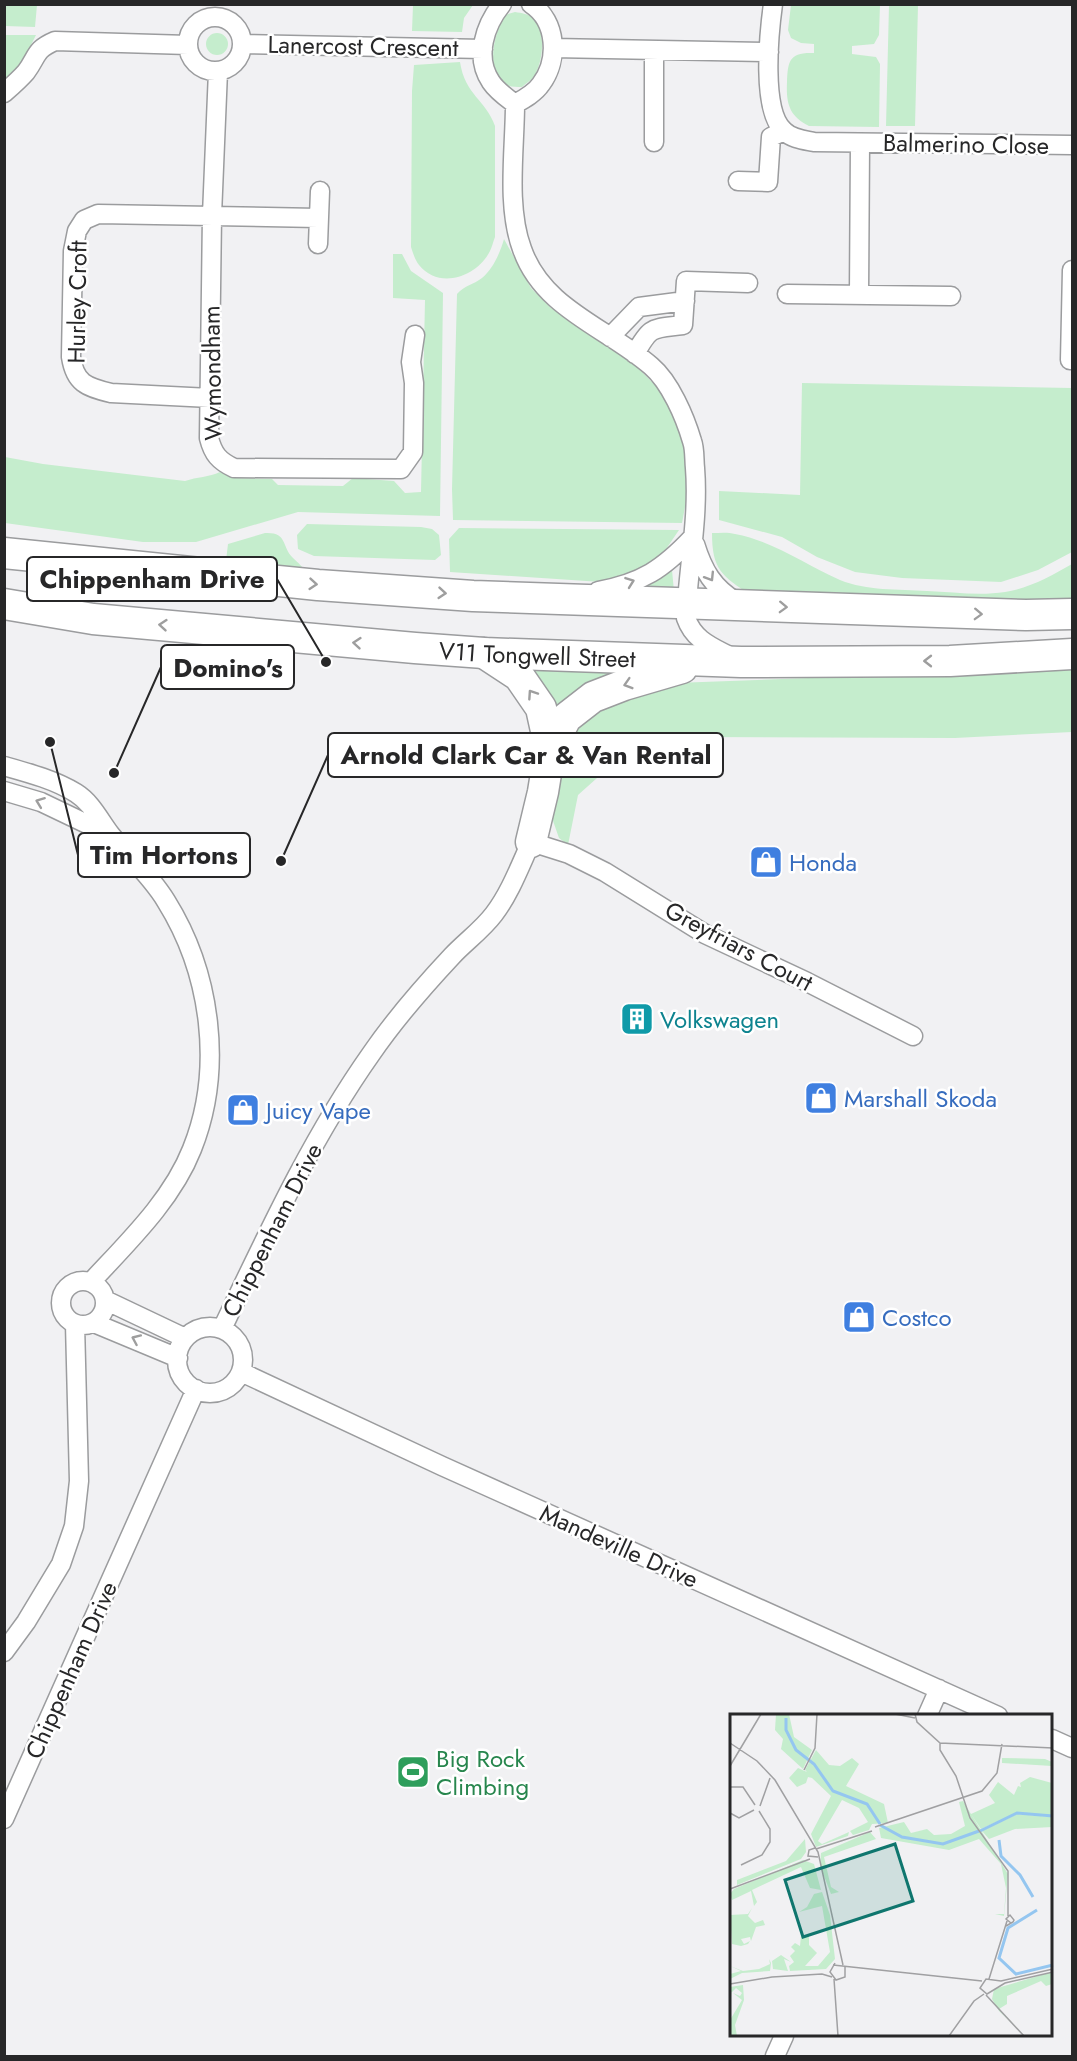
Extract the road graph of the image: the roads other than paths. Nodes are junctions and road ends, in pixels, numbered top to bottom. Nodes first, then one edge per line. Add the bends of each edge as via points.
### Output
1 (502, 4) edge
2 (531, 4) edge
3 (773, 4) edge
4 (217, 10) edge
5 (242, 44) junction
6 (188, 45) junction
7 (553, 48) junction
8 (483, 49) junction
9 (654, 50) junction
10 (770, 51) junction
11 (218, 71) junction
12 (4, 93) edge
13 (515, 104) junction
14 (783, 131) junction
15 (654, 142) dead end
16 (860, 143) junction
17 (1072, 145) edge
18 (738, 181) dead end
19 (320, 191) dead end
20 (212, 215) junction
21 (318, 218) junction
22 (318, 244) dead end
23 (1072, 270) edge
24 (748, 283) dead end
25 (787, 294) dead end
26 (859, 295) junction
27 (951, 296) dead end
28 (685, 301) junction
29 (415, 335) dead end
30 (610, 337) junction
31 (635, 354) junction
32 (1072, 360) edge
33 (210, 398) junction
34 (693, 537) junction
35 (4, 553) edge
36 (553, 599) junction
37 (687, 602) junction
38 (4, 604) edge
39 (743, 605) junction
40 (1072, 614) edge
41 (4, 617) edge
42 (93, 619) junction
43 (478, 652) junction
44 (1072, 654) edge
45 (704, 661) junction
46 (741, 662) junction
47 (550, 749) junction
48 (4, 766) edge
49 (4, 791) edge
50 (112, 835) junction
51 (531, 842) junction
52 (913, 1036) dead end
53 (91, 1282) junction
54 (105, 1300) junction
55 (94, 1323) junction
56 (75, 1324) junction
57 (222, 1329) junction
58 (185, 1338) junction
59 (178, 1358) junction
60 (241, 1372) junction
61 (196, 1389) junction
62 (4, 1652) edge
63 (939, 1689) junction
64 (928, 1714) edge
65 (994, 1714) edge
66 (1053, 1739) edge
67 (1072, 1748) edge
68 (4, 1819) edge
69 (784, 2037) edge
70 (775, 2056) edge

1 - 8 street via 486,29
2 - 7 street via 544,14
3 - 10 street
4 - 5 street via 237,28
4 - 6 street via 193,27
5 - 8 street, Lanercost Crescent
5 - 11 street via 232,65
6 - 11 street via 189,54 200,67
6 - 12 street via 55,41 42,46 28,69
7 - 9 street
7 - 13 street via 540,86
8 - 13 street via 483,64 492,83
9 - 10 street
9 - 15 street
10 - 14 street via 769,99
11 - 20 street, Wymondham
13 - 30 street via 513,186 515,219 524,255 544,289
14 - 16 street, Balmerino Close via 814,142
14 - 18 street via 771,137 768,182
16 - 17 street, Balmerino Close
16 - 26 street, Balmerino Close
19 - 21 street
20 - 21 street
20 - 33 street, Wymondham
20 - 33 street, Hurley Croft via 98,214 84,219 76,231 73,251 71,357 73,371 95,389
21 - 22 street
23 - 32 street
24 - 28 street via 686,281
25 - 26 street
26 - 27 street
28 - 30 street via 639,307
28 - 31 street via 683,324 652,329
29 - 33 street, Wymondham via 411,363 412,452 401,469 234,468 220,462 213,452 209,438
30 - 31 street
31 - 34 street via 653,367 675,398 693,443
36 -> 34 street via 614,588 646,577 671,560
34 - 37 street
34 -> 39 street via 712,582 723,594
35 -> 36 highway via 318,585
36 - 37 highway
37 - 39 highway
37 - 46 street via 690,630
38 - 42 highway, V11 Tongwell Street
39 -> 40 highway
41 - 42 street
43 -> 42 highway, V11 Tongwell Street
43 - 45 highway, V11 Tongwell Street
47 -> 43 highway via 540,708 519,676
44 -> 46 highway, V11 Tongwell Street via 950,661
45 - 46 highway, V11 Tongwell Street
45 -> 47 highway via 593,697 566,718
47 - 51 highway
48 - 50 street via 78,794
50 -> 49 street via 41,802
50 - 53 street via 153,881 184,933 202,990 210,1055 201,1119 184,1166 147,1220
51 - 52 street, Greyfriars Court via 569,854 605,872 705,934
51 - 57 street, Chippenham Drive via 493,915 403,1011 370,1054 265,1238
53 - 54 street via 101,1289
53 - 56 street via 79,1280 62,1293 62,1312
54 - 55 street via 103,1313
54 - 58 street
55 - 56 street
59 -> 55 street
56 - 62 street via 79,1481 74,1526 61,1564
57 - 58 street via 198,1329
57 - 60 street via 239,1343 243,1353
58 - 59 street
59 - 61 street via 182,1376
60 - 61 street via 225,1389
60 - 63 street, Mandeville Drive
61 - 68 street, Chippenham Drive
63 - 64 street
63 - 65 street, Mandeville Drive
66 - 67 street
69 - 70 street

